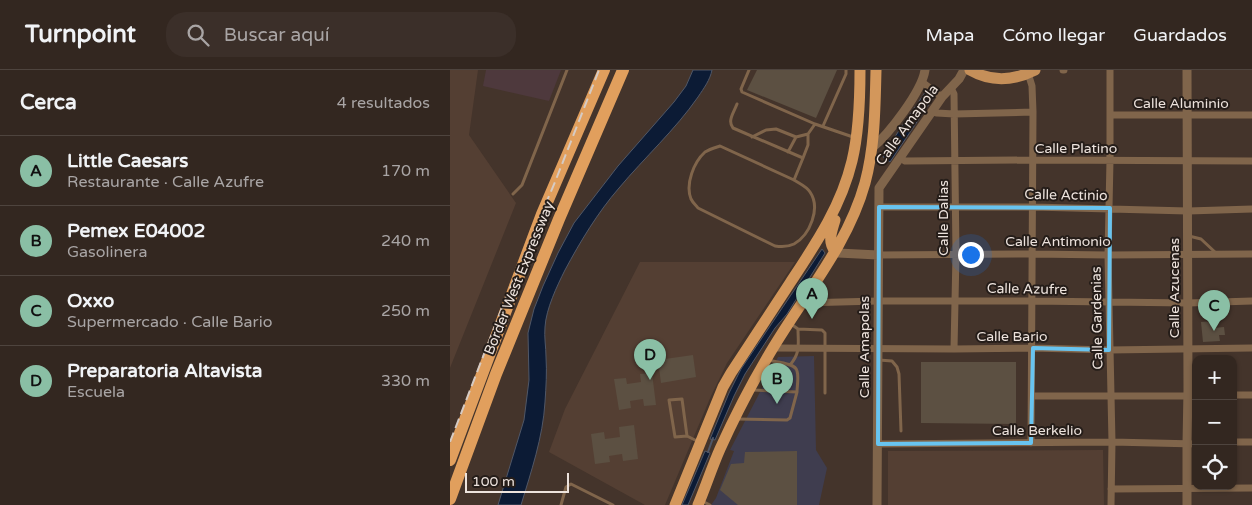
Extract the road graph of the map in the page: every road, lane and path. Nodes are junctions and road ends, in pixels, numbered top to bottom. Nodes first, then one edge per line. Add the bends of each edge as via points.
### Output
1 (568, 70) edge
2 (604, 70) edge
3 (622, 70) edge
4 (749, 70) edge
5 (846, 70) edge
6 (860, 70) edge
7 (876, 70) edge
8 (925, 70) edge
9 (964, 70) edge
10 (970, 70) edge
11 (1110, 70) edge
12 (1187, 70) edge
13 (1031, 72) edge
14 (925, 84) junction
15 (951, 88) junction
16 (940, 95) junction
17 (737, 104) dead end
18 (933, 112) junction
19 (1033, 112) junction
20 (954, 114) junction
21 (1110, 115) junction
22 (1187, 115) junction
23 (1252, 115) edge
24 (815, 124) junction
25 (823, 126) junction
26 (808, 134) junction
27 (752, 137) junction
28 (796, 137) junction
29 (856, 138) junction
30 (872, 148) junction
31 (788, 152) junction
32 (803, 158) junction
33 (900, 158) junction
34 (955, 160) junction
35 (1033, 160) junction
36 (1110, 160) junction
37 (1187, 161) junction
38 (1252, 161) edge
39 (794, 180) junction
40 (864, 184) junction
41 (879, 188) junction
42 (513, 194) dead end
43 (879, 207) junction
44 (955, 207) junction
45 (1033, 207) junction
46 (1110, 208) junction
47 (835, 209) junction
48 (1252, 209) edge
49 (1188, 211) junction
50 (1188, 236) junction
51 (835, 251) junction
52 (1217, 253) junction
53 (956, 254) junction
54 (1033, 254) junction
55 (1187, 254) junction
56 (1252, 254) edge
57 (878, 255) junction
58 (1108, 255) junction
59 (878, 301) junction
60 (954, 301) junction
61 (1032, 301) junction
62 (1252, 301) edge
63 (802, 303) junction
64 (1110, 303) junction
65 (1188, 304) junction
66 (793, 326) junction
67 (772, 348) junction
68 (826, 348) junction
69 (1033, 348) junction
70 (1252, 348) edge
71 (799, 349) junction
72 (878, 349) junction
73 (954, 349) junction
74 (1188, 349) junction
75 (1110, 350) junction
76 (766, 360) junction
77 (878, 360) junction
78 (790, 365) junction
79 (749, 390) junction
80 (797, 392) junction
81 (825, 393) dead end
82 (1237, 395) edge
83 (1252, 395) edge
84 (1032, 396) junction
85 (1192, 396) edge
86 (1111, 397) junction
87 (734, 419) junction
88 (901, 431) dead end
89 (687, 436) junction
90 (1112, 442) junction
91 (1237, 442) edge
92 (1252, 442) edge
93 (1031, 443) junction
94 (878, 444) junction
95 (1191, 444) edge
96 (710, 446) junction
97 (450, 460) edge
98 (1187, 488) junction
99 (1252, 488) edge
100 (1110, 489) junction
101 (450, 499) edge
102 (703, 503) edge
103 (561, 505) edge
104 (613, 505) edge
105 (675, 505) edge
106 (877, 505) edge
107 (1111, 505) edge
108 (1188, 505) edge

1 - 42 lane via 522,185
2 - 97 highway, Border West Expressway via 542,214
3 - 101 highway, Border West Expressway via 496,374
4 - 24 lane via 742,92
5 - 25 lane
6 - 29 highway
7 - 30 highway
8 - 14 street
9 - 15 street, Calle Amapola
10 - 13 main road via 995,79
11 - 21 street, Calle Gardenias
12 - 22 street, Calle Azucenas
13 - 19 street
14 - 16 street
14 - 30 street via 886,136
15 - 16 street, Calle Amapola
15 - 20 street, Calle Dalias
16 - 18 street, Calle Amapola
17 - 27 lane via 731,126
18 - 20 street
18 - 33 street, Calle Amapola
19 - 20 street
19 - 35 street
20 - 34 street, Calle Dalias
21 - 22 street, Calle Aluminio
21 - 36 street, Calle Gardenias
22 - 23 street, Calle Aluminio
22 - 37 street, Calle Azucenas
24 - 25 lane
24 - 26 lane
25 - 29 lane
26 - 28 lane
26 - 32 lane
27 - 28 lane via 776,129
27 - 31 lane
28 - 31 lane
29 - 47 highway via 848,176
30 - 40 highway
31 - 32 lane
32 - 39 lane
33 - 34 street, Calle Platino via 905,161
33 - 41 street, Calle Amapola
34 - 35 street, Calle Platino
34 - 44 street, Calle Dalias
35 - 36 street, Calle Platino
35 - 45 street
36 - 37 street, Calle Platino
36 - 46 street, Calle Gardenias
37 - 38 street, Calle Platino
37 - 49 street, Calle Azucenas
39 - 39 lane via 806,186 814,200 815,211 799,240 783,247 698,208 689,190 698,160 712,148 720,146
40 - 41 street
40 - 51 highway
41 - 43 street, Calle Amapolas
43 - 44 street, Calle Actinio
43 - 57 street, Calle Amapolas
44 - 45 street, Calle Actinio
44 - 53 street, Calle Dalias
45 - 46 street, Calle Actinio
45 - 54 street
46 - 49 street, Calle Actinio
46 - 58 street, Calle Gardenias
47 - 51 highway via 830,240
47 - 96 highway via 731,372 723,388
48 - 49 street, Calle Actinio
49 - 50 street, Calle Azucenas
50 - 52 lane via 1201,239
50 - 55 street, Calle Azucenas
51 - 57 street, Calle Antimonio
51 - 63 highway
52 - 55 street, Calle Antimonio
52 - 56 street, Calle Antimonio
53 - 54 street, Calle Antimonio
53 - 57 street, Calle Antimonio
53 - 60 street, Calle Dalias
54 - 58 street, Calle Antimonio
54 - 61 street
55 - 58 street, Calle Antimonio
55 - 65 street, Calle Azucenas
57 - 59 street, Calle Amapolas
58 - 64 street, Calle Gardenias
59 - 60 street, Calle Azufre
59 - 63 street, Calle Azufre
59 - 72 street, Calle Amapolas
60 - 61 street, Calle Azufre
60 - 73 street, Calle Dalias
61 - 64 street, Calle Azufre
61 - 69 street
62 - 65 street, Calle Azufre
63 - 66 highway
64 - 65 street, Calle Azufre
64 - 75 street, Calle Gardenias
65 - 74 street, Calle Azucenas
66 - 67 highway
66 - 68 lane via 822,330
66 - 71 lane
67 - 71 street, Calle Bario
67 - 76 highway
68 - 71 street, Calle Bario
68 - 72 street, Calle Bario
68 - 81 lane
69 - 73 street, Calle Bario
69 - 75 street, Calle Bario
69 - 84 street
70 - 74 street, Calle Bario
71 - 78 lane
72 - 73 street, Calle Bario
72 - 77 street, Calle Amapolas
74 - 75 street, Calle Bario
74 - 85 street, Calle Azucenas
75 - 86 street, Calle Gardenias
76 - 78 lane
76 - 79 highway
77 - 88 lane via 892,361 897,367
77 - 94 street, Calle Amapolas
78 - 80 lane via 798,371
79 - 80 lane
79 - 87 highway
80 - 87 lane via 790,418 786,420
82 - 83 street
84 - 86 street
84 - 93 street
85 - 86 street
85 - 95 street, Calle Azucenas
86 - 90 street, Calle Gardenias
87 - 96 highway
89 - 89 lane via 682,398 670,400 675,437
89 - 96 lane
90 - 93 street, Calle Berkelio
90 - 95 street, Calle Berkelio
90 - 100 street, Calle Gardenias
91 - 92 street
93 - 94 street, Calle Berkelio
94 - 106 street, Calle Amapolas
95 - 98 street, Calle Azucenas
96 - 102 highway
96 - 105 highway
98 - 99 street
98 - 100 street
98 - 108 street, Calle Azucenas
100 - 107 street, Calle Gardenias
103 - 104 lane via 566,487 571,484

